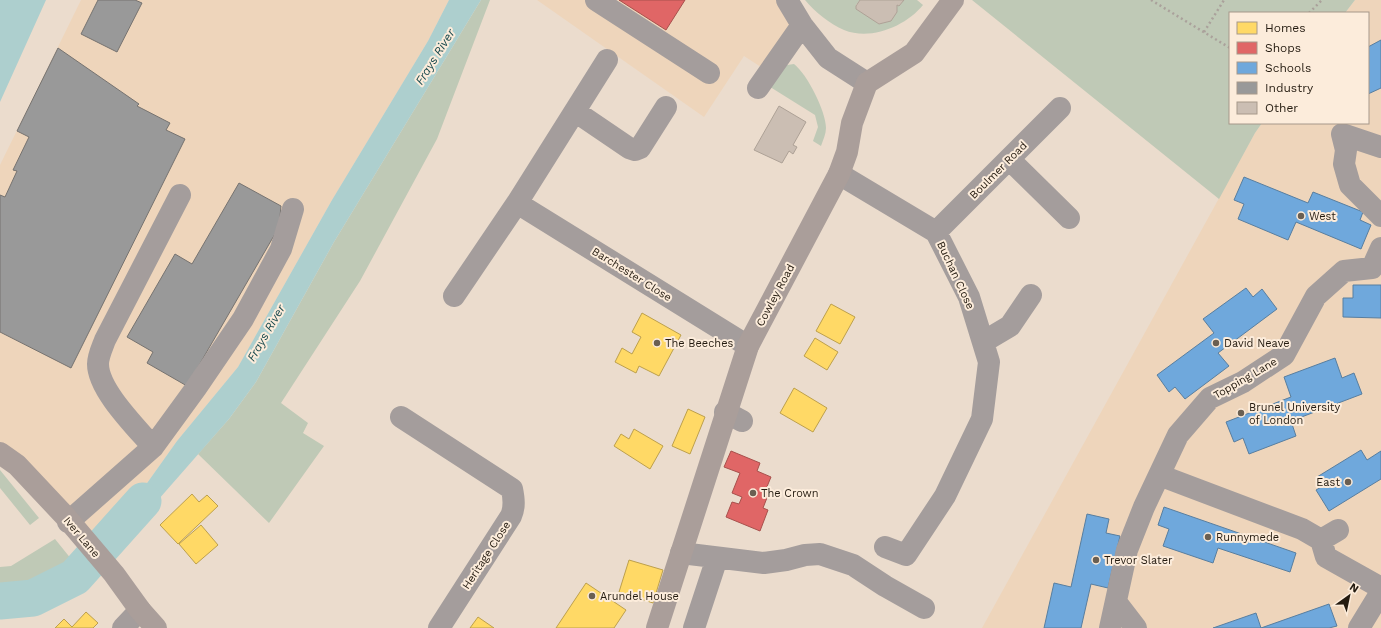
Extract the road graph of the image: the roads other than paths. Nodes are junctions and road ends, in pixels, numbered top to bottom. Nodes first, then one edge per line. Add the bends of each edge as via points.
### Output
1 (596, 0) edge
2 (788, 0) edge
3 (953, 0) edge
4 (802, 25) junction
5 (607, 60) dead end
6 (709, 72) dead end
7 (867, 83) junction
8 (758, 88) dead end
9 (666, 107) dead end
10 (1060, 108) dead end
11 (576, 112) junction
12 (1340, 128) edge
13 (1381, 147) edge
14 (1009, 159) junction
15 (838, 174) junction
16 (180, 195) dead end
17 (517, 203) junction
18 (293, 209) dead end
19 (1381, 216) edge
20 (1069, 218) dead end
21 (936, 232) junction
22 (1381, 248) edge
23 (1376, 268) edge
24 (1031, 295) dead end
25 (454, 296) dead end
26 (983, 342) junction
27 (748, 346) junction
28 (401, 417) dead end
29 (153, 446) junction
30 (0, 453) edge
31 (1159, 475) junction
32 (74, 529) junction
33 (885, 547) dead end
34 (681, 553) junction
35 (718, 558) junction
36 (1381, 588) edge
37 (1381, 592) edge
38 (1116, 602) junction
39 (924, 608) dead end
40 (140, 610) junction
41 (123, 628) edge
42 (156, 628) edge
43 (439, 628) edge
44 (657, 628) edge
45 (694, 628) edge
46 (1110, 628) edge
47 (1136, 628) edge
48 (1360, 628) edge

1 - 6 street
2 - 4 street
3 - 7 main road via 914,53
4 - 7 street via 828,58
4 - 8 street
5 - 11 street
7 - 15 main road, Cowley Road via 852,122 847,152
9 - 11 street via 640,148 635,150
10 - 14 street, Boulmer Road
11 - 17 street
12 - 13 street
12 - 19 street via 1346,150 1344,164 1350,185
14 - 20 street
14 - 21 street, Boulmer Road
15 - 21 street, Buchan Close
15 - 27 main road, Cowley Road
16 - 29 street via 105,340 98,364 108,390
17 - 25 street
17 - 27 street, Barchester Close
18 - 29 street via 281,249 244,319
21 - 26 street, Buchan Close via 969,297
22 - 23 street, Topping Lane
23 - 31 street, Topping Lane via 1344,271 1316,296 1284,355 1243,382 1210,398 1178,435
24 - 26 street via 1010,326
26 - 33 street, Buchan Close via 989,362 982,419 945,496 906,555
27 - 34 main road, Cowley Road via 734,417
28 - 43 street, Heritage Close via 512,489 514,497 511,516
29 - 32 street
30 - 32 main road, Iver Lane via 17,465
31 - 36 street via 1302,529 1330,535 1326,557
31 - 38 street, Topping Lane via 1128,550
32 - 40 main road, Iver Lane via 114,574
34 - 35 street
34 - 44 main road, Cowley Road
35 - 39 street via 764,563 820,554 853,565
35 - 45 street
37 - 48 street
38 - 46 street, Topping Lane
38 - 47 street
40 - 41 street
40 - 42 main road, Iver Lane

